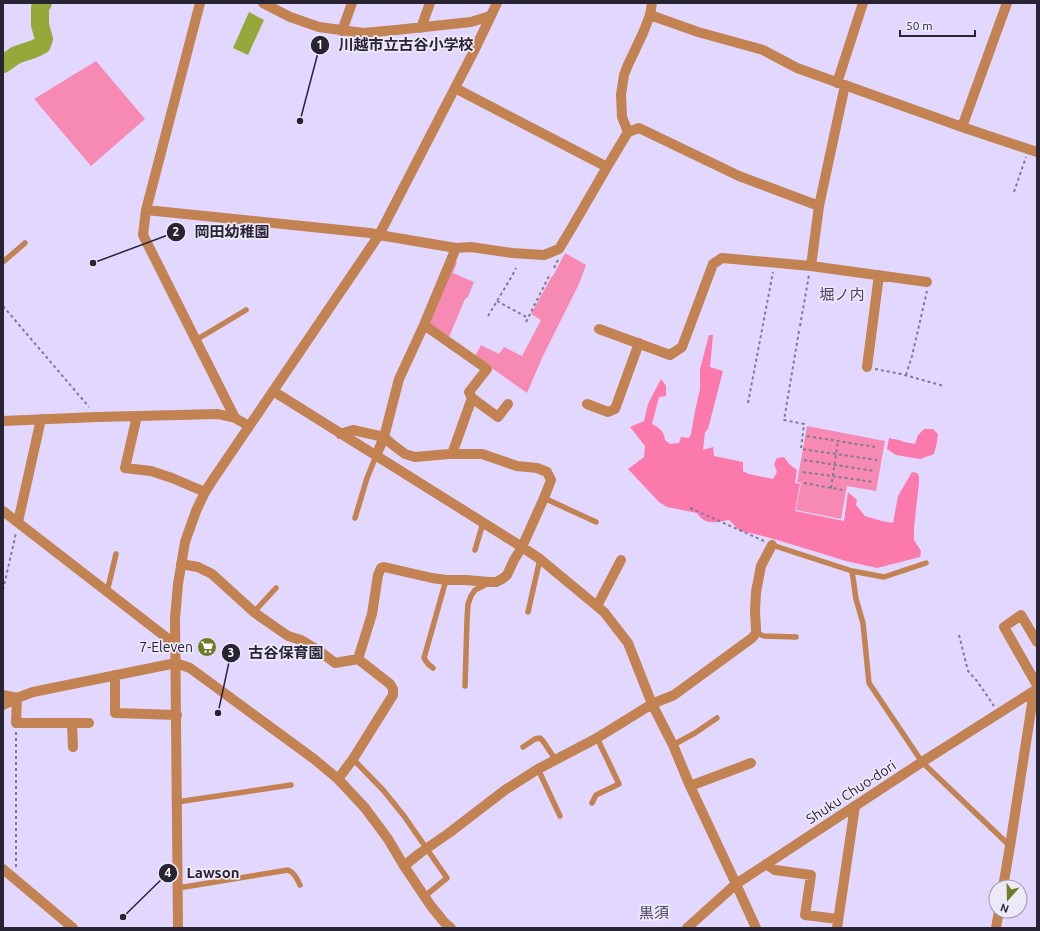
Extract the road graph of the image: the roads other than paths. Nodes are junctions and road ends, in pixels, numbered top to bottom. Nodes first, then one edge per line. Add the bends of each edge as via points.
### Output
1 (200, 3) edge
2 (263, 3) edge
3 (352, 3) edge
4 (430, 3) edge
5 (497, 3) edge
6 (652, 3) edge
7 (863, 3) edge
8 (1007, 3) edge
9 (650, 15) junction
10 (490, 16) junction
11 (421, 28) junction
12 (342, 31) junction
13 (841, 84) junction
14 (455, 88) junction
15 (962, 127) junction
16 (628, 132) junction
17 (1033, 151) edge
18 (607, 167) junction
19 (819, 206) junction
20 (146, 210) junction
21 (379, 235) junction
22 (25, 243) dead end
23 (456, 248) junction
24 (3, 262) edge
25 (811, 266) junction
26 (879, 275) junction
27 (927, 282) road end
28 (246, 310) dead end
29 (424, 325) junction
30 (599, 329) dead end
31 (196, 340) junction
32 (639, 343) junction
33 (867, 367) road end
34 (273, 391) junction
35 (472, 398) junction
36 (508, 404) dead end
37 (587, 404) dead end
38 (137, 416) junction
39 (235, 418) junction
40 (41, 419) junction
41 (3, 421) edge
42 (249, 426) junction
43 (340, 434) junction
44 (384, 437) junction
45 (452, 454) junction
46 (376, 456) junction
47 (205, 492) junction
48 (544, 498) junction
49 (3, 511) edge
50 (355, 518) dead end
51 (18, 522) junction
52 (596, 522) dead end
53 (483, 523) junction
54 (772, 545) joint
55 (522, 547) junction
56 (476, 550) dead end
57 (116, 554) dead end
58 (540, 559) junction
59 (621, 560) dead end
60 (926, 563) dead end
61 (181, 564) junction
62 (852, 571) junction
63 (446, 580) junction
64 (489, 582) junction
65 (276, 588) dead end
66 (107, 592) junction
67 (598, 606) junction
68 (254, 612) junction
69 (528, 612) dead end
70 (756, 633) junction
71 (796, 637) dead end
72 (1037, 642) edge
73 (176, 645) junction
74 (358, 660) junction
75 (176, 663) junction
76 (433, 668) dead end
77 (115, 675) junction
78 (465, 686) dead end
79 (1036, 688) edge
80 (3, 695) edge
81 (16, 698) junction
82 (652, 704) junction
83 (3, 705) edge
84 (177, 715) junction
85 (717, 718) dead end
86 (72, 723) junction
87 (89, 723) dead end
88 (597, 738) junction
89 (673, 745) junction
90 (73, 747) dead end
91 (523, 747) dead end
92 (353, 759) junction
93 (555, 759) junction
94 (922, 762) junction
95 (751, 763) dead end
96 (538, 768) junction
97 (338, 779) junction
98 (291, 784) dead end
99 (690, 786) junction
100 (177, 802) junction
101 (592, 803) dead end
102 (855, 806) junction
103 (560, 816) dead end
104 (1010, 846) junction
105 (427, 848) junction
106 (766, 864) junction
107 (404, 866) junction
108 (3, 869) edge
109 (1004, 879) edge
110 (736, 884) junction
111 (300, 885) dead end
112 (178, 888) junction
113 (424, 896) junction
114 (837, 924) edge
115 (73, 928) edge
116 (178, 928) edge
117 (451, 928) edge
118 (687, 928) edge
119 (756, 928) edge

1 - 20 street
2 - 12 street via 290,17 319,27
3 - 12 street
4 - 11 street
5 - 10 street
6 - 9 street
7 - 13 street
8 - 15 street
9 - 13 street via 698,32 763,50 797,68
9 - 16 street via 624,76 621,95 622,117
10 - 11 street via 471,22
10 - 14 street
11 - 12 street via 363,33
13 - 15 street
13 - 19 street
14 - 18 street
14 - 21 street
15 - 17 street
16 - 18 street
16 - 19 street via 639,128 739,176
18 - 23 street via 559,249 544,255 471,247
19 - 25 street
20 - 21 street
20 - 31 street via 143,235
21 - 23 street
21 - 34 street
22 - 24 lane
23 - 29 street
25 - 26 street
25 - 32 street via 722,258 713,264 682,347 670,355
26 - 27 street
26 - 33 street
28 - 31 lane
29 - 35 street via 487,369 469,392
29 - 44 street via 398,379
30 - 32 street
31 - 39 street
32 - 37 street via 615,409 608,412
34 - 42 street
34 - 43 street
35 - 36 street via 498,417
35 - 45 street
38 - 39 street via 218,414
38 - 40 street
38 - 47 street via 125,468 151,471
39 - 42 street
40 - 41 street
40 - 51 street
42 - 47 street
43 - 44 street via 353,430
43 - 46 street
44 - 45 street via 406,454 415,457
44 - 46 street
45 - 48 street via 482,454 517,466 547,472 551,480
46 - 50 lane
46 - 53 street
47 - 61 street via 189,528
48 - 52 lane
48 - 55 street
49 - 51 street
51 - 66 street
53 - 55 street
53 - 56 lane
54 - 62 lane
54 - 70 street via 761,566 756,592
55 - 58 street
55 - 64 street via 507,575 496,582
57 - 66 lane
58 - 67 street
58 - 69 lane
59 - 67 street
60 - 62 lane via 884,576
61 - 68 street via 198,567 212,574
61 - 73 street via 175,618
62 - 94 lane via 863,623 869,683
63 - 64 street
63 - 74 street via 381,568 372,614
63 - 76 lane via 424,658
64 - 78 lane via 476,590 468,604
65 - 68 lane
66 - 73 street
67 - 82 street via 628,643
68 - 74 street via 288,636 301,640 335,663
70 - 71 lane via 764,636
70 - 82 street via 674,695
72 - 79 street via 1021,615 1004,627
73 - 75 street
74 - 92 street via 390,684 393,695
75 - 77 street
75 - 84 street
75 - 97 street via 198,673
77 - 81 street
77 - 84 street via 115,713
79 - 94 street, Shuku Chuo-dori
79 - 104 street
80 - 81 street
81 - 83 street
81 - 86 street via 16,723
82 - 88 street
82 - 89 street
84 - 100 street
85 - 89 lane via 695,734
86 - 87 street
86 - 90 street
88 - 93 street
88 - 101 lane via 618,784 596,795
89 - 99 street
91 - 93 lane via 540,738
92 - 97 street
92 - 105 lane via 383,790
93 - 96 street
94 - 102 street, Shuku Chuo-dori
94 - 104 lane
95 - 99 street
96 - 103 lane
96 - 105 street
97 - 107 street via 365,808
98 - 100 lane
99 - 110 street
100 - 112 street
102 - 106 street, Shuku Chuo-dori
102 - 114 street
104 - 109 street
105 - 107 street
105 - 113 lane via 448,878
106 - 110 street, Shuku Chuo-dori
106 - 114 street via 775,870 811,875 805,915
107 - 113 street
108 - 115 street
110 - 118 street, Shuku Chuo-dori
110 - 119 street
111 - 112 lane via 288,870
112 - 116 street
113 - 117 street

